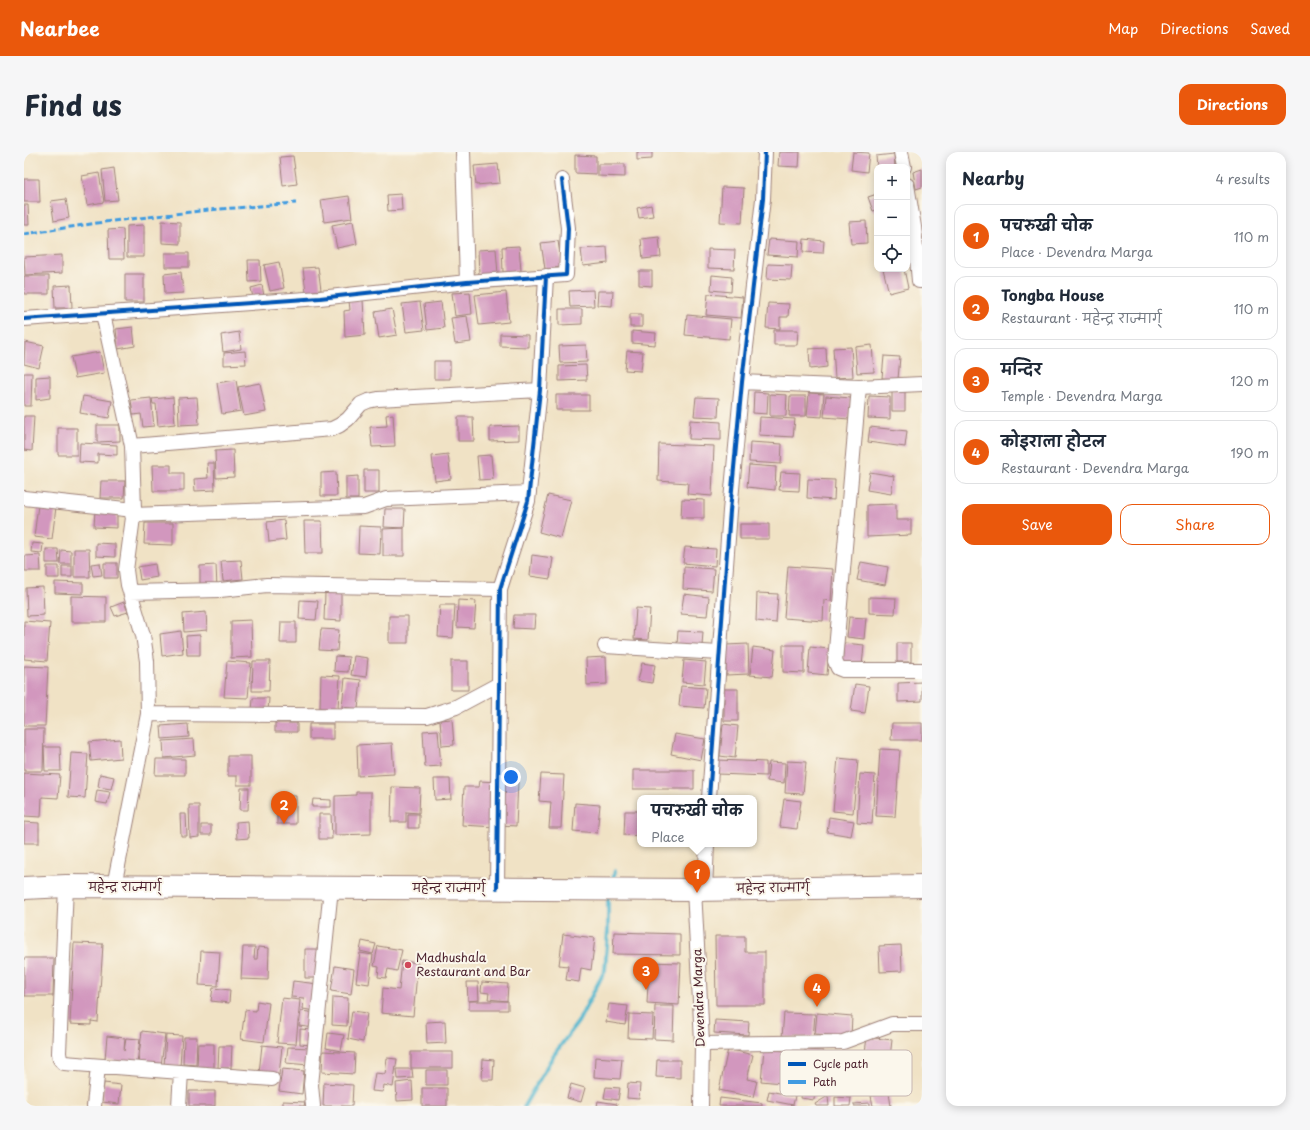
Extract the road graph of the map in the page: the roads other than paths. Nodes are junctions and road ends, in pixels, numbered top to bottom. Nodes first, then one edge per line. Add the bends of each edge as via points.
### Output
1 (463, 152) edge
2 (765, 152) edge
3 (901, 152) edge
4 (903, 164) edge
5 (562, 180) dead end
6 (910, 200) edge
7 (546, 276) junction
8 (922, 281) edge
9 (467, 282) junction
10 (103, 314) junction
11 (24, 319) edge
12 (742, 382) junction
13 (922, 384) edge
14 (859, 387) junction
15 (540, 390) junction
16 (132, 446) junction
17 (529, 493) junction
18 (24, 498) edge
19 (133, 512) junction
20 (500, 589) junction
21 (130, 592) junction
22 (605, 646) dead end
23 (720, 654) junction
24 (922, 670) edge
25 (499, 684) junction
26 (148, 714) junction
27 (709, 795) edge
28 (707, 847) edge
29 (66, 886) junction
30 (114, 886) junction
31 (922, 886) edge
32 (24, 888) edge
33 (331, 888) junction
34 (497, 888) junction
35 (700, 889) junction
36 (922, 1024) edge
37 (702, 1044) junction
38 (98, 1066) junction
39 (181, 1072) junction
40 (272, 1079) dead end
41 (94, 1106) edge
42 (179, 1106) edge
43 (313, 1106) edge
44 (701, 1106) edge

1 - 9 street
2 - 12 street via 763,199
3 - 4 street
5 - 7 street via 568,228 566,275
6 - 8 street via 919,281
7 - 9 street
7 - 15 street
9 - 10 street via 320,298
10 - 11 street
10 - 16 street
12 - 14 street
12 - 23 street
13 - 14 street
14 - 24 street via 835,661 838,668 843,670
15 - 16 street via 378,399 361,404 348,419 332,429
15 - 17 street
16 - 19 street
17 - 19 street via 386,499 364,507
17 - 20 street
18 - 19 street
19 - 21 street via 126,570
20 - 21 street via 267,585 220,590
20 - 25 street
21 - 26 street via 143,635 147,661
22 - 23 street
23 - 27 street
25 - 26 street via 456,707 427,716
25 - 34 street
26 - 30 street
28 - 35 street, Devendra Marga
29 - 30 highway, महेन्द्र राज्मार्ग्
29 - 32 highway, महेन्द्र राज्मार्ग्
29 - 38 street via 60,1059 64,1063
30 - 33 highway, महेन्द्र राज्मार्ग्
31 - 35 highway, महेन्द्र राज्मार्ग्
33 - 34 highway, महेन्द्र राज्मार्ग्
33 - 43 street via 311,1085
34 - 35 highway, महेन्द्र राज्मार्ग्
35 - 37 street, Devendra Marga
36 - 37 street via 892,1024 843,1042
37 - 44 street, Devendra Marga
38 - 39 street
38 - 41 street
39 - 40 street
39 - 42 street

